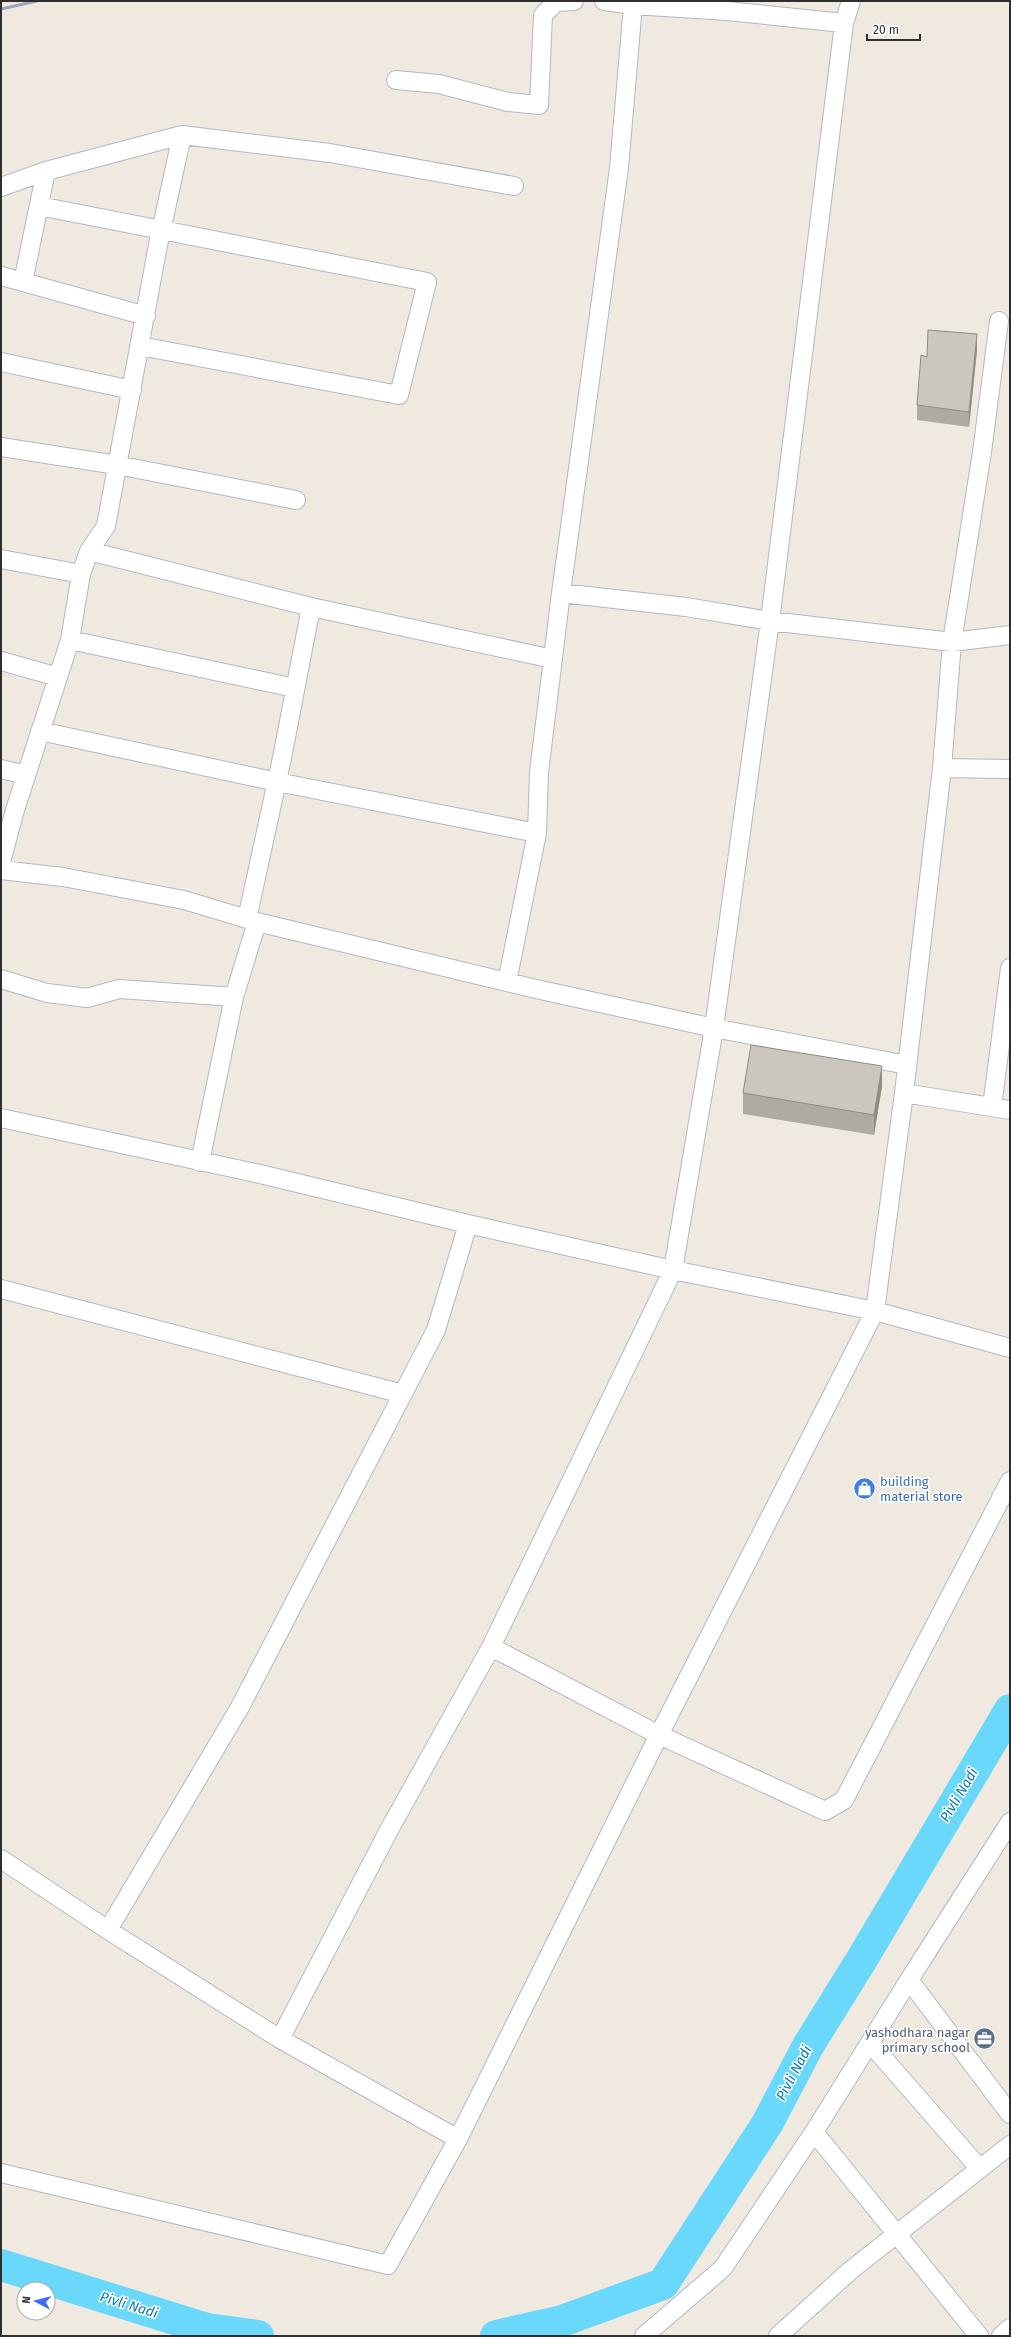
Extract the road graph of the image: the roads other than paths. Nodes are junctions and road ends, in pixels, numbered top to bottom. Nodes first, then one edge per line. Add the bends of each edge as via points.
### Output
1 (574, 1) edge
2 (604, 1) edge
3 (851, 1) edge
4 (633, 6) junction
5 (844, 23) junction
6 (396, 80) dead end
7 (182, 135) junction
8 (46, 171) junction
9 (514, 186) dead end
10 (1, 187) edge
11 (39, 206) junction
12 (162, 231) junction
13 (1, 276) edge
14 (23, 282) junction
15 (146, 316) junction
16 (999, 321) dead end
17 (140, 346) junction
18 (1, 362) edge
19 (132, 390) junction
20 (1, 447) edge
21 (117, 466) junction
22 (296, 500) dead end
23 (89, 551) junction
24 (1, 559) edge
25 (81, 574) junction
26 (561, 592) junction
27 (311, 607) junction
28 (770, 621) junction
29 (1010, 635) edge
30 (70, 640) junction
31 (952, 642) junction
32 (553, 659) junction
33 (1, 661) edge
34 (58, 677) junction
35 (296, 688) junction
36 (40, 732) junction
37 (1, 768) edge
38 (942, 768) junction
39 (1010, 769) edge
40 (26, 775) junction
41 (277, 782) junction
42 (537, 833) junction
43 (1, 862) edge
44 (1, 870) edge
45 (252, 921) junction
46 (1010, 968) edge
47 (1, 979) edge
48 (507, 982) junction
49 (234, 997) junction
50 (714, 1028) junction
51 (907, 1065) junction
52 (904, 1093) junction
53 (992, 1107) junction
54 (1010, 1110) edge
55 (1, 1118) edge
56 (200, 1162) junction
57 (468, 1224) junction
58 (673, 1270) junction
59 (1, 1289) edge
60 (875, 1311) junction
61 (1010, 1348) edge
62 (403, 1394) junction
63 (1010, 1481) edge
64 (491, 1647) junction
65 (659, 1736) junction
66 (1010, 1822) edge
67 (1, 1859) edge
68 (108, 1930) junction
69 (909, 1980) junction
70 (280, 2039) junction
71 (871, 2044) junction
72 (1010, 2114) edge
73 (814, 2132) junction
74 (458, 2139) junction
75 (1010, 2145) edge
76 (980, 2169) junction
77 (1, 2173) edge
78 (897, 2233) junction
79 (1010, 2328) edge
80 (644, 2336) edge
81 (778, 2336) edge
82 (979, 2336) edge
83 (1001, 2336) edge

1 - 6 street via 556,2 543,15 539,105 508,102 439,84
2 - 4 street
3 - 5 street
4 - 5 street via 727,11
4 - 26 street via 619,168
5 - 28 street
7 - 8 street
7 - 9 street via 330,153
7 - 12 street
8 - 10 street
8 - 11 street
11 - 12 street
11 - 14 street
12 - 15 street
12 - 17 street via 427,282 399,395
13 - 14 street
14 - 15 street
15 - 17 street
16 - 31 street via 982,452
17 - 19 street
18 - 19 street
19 - 21 street
20 - 21 street
21 - 22 street
21 - 23 street via 106,526
23 - 25 street
23 - 27 street
24 - 25 street
25 - 30 street
26 - 28 street via 686,606
26 - 32 street
27 - 32 street
27 - 35 street
28 - 31 street
28 - 50 street
29 - 31 street
30 - 34 street
30 - 35 street
31 - 38 street
32 - 42 street via 539,772
33 - 34 street
34 - 36 street
35 - 41 street
36 - 40 street
36 - 41 street
37 - 40 street
38 - 39 street
38 - 51 street
40 - 43 street
41 - 42 street
41 - 45 street
42 - 48 street
44 - 45 street via 63,877 177,899
45 - 48 street
45 - 49 street
46 - 53 street
47 - 49 street via 47,993 87,998 119,989
48 - 50 street
49 - 56 street
50 - 51 street
50 - 58 street
51 - 52 street
52 - 53 street
52 - 60 street
53 - 54 street
55 - 56 street
56 - 57 street
57 - 58 street
57 - 62 street via 436,1330
58 - 60 street
58 - 64 street
59 - 62 street
60 - 61 street
60 - 65 street
62 - 68 street via 240,1707
63 - 65 street via 844,1800 825,1811
64 - 65 street
64 - 70 street via 389,1830
65 - 74 street
66 - 69 street
67 - 68 street
68 - 70 street
69 - 71 street
69 - 72 street
70 - 74 street
71 - 73 street
71 - 76 street
73 - 78 street
73 - 80 street via 723,2268
74 - 77 street via 388,2265
75 - 76 street
76 - 78 street
78 - 81 street via 851,2270
78 - 82 street
79 - 83 street

